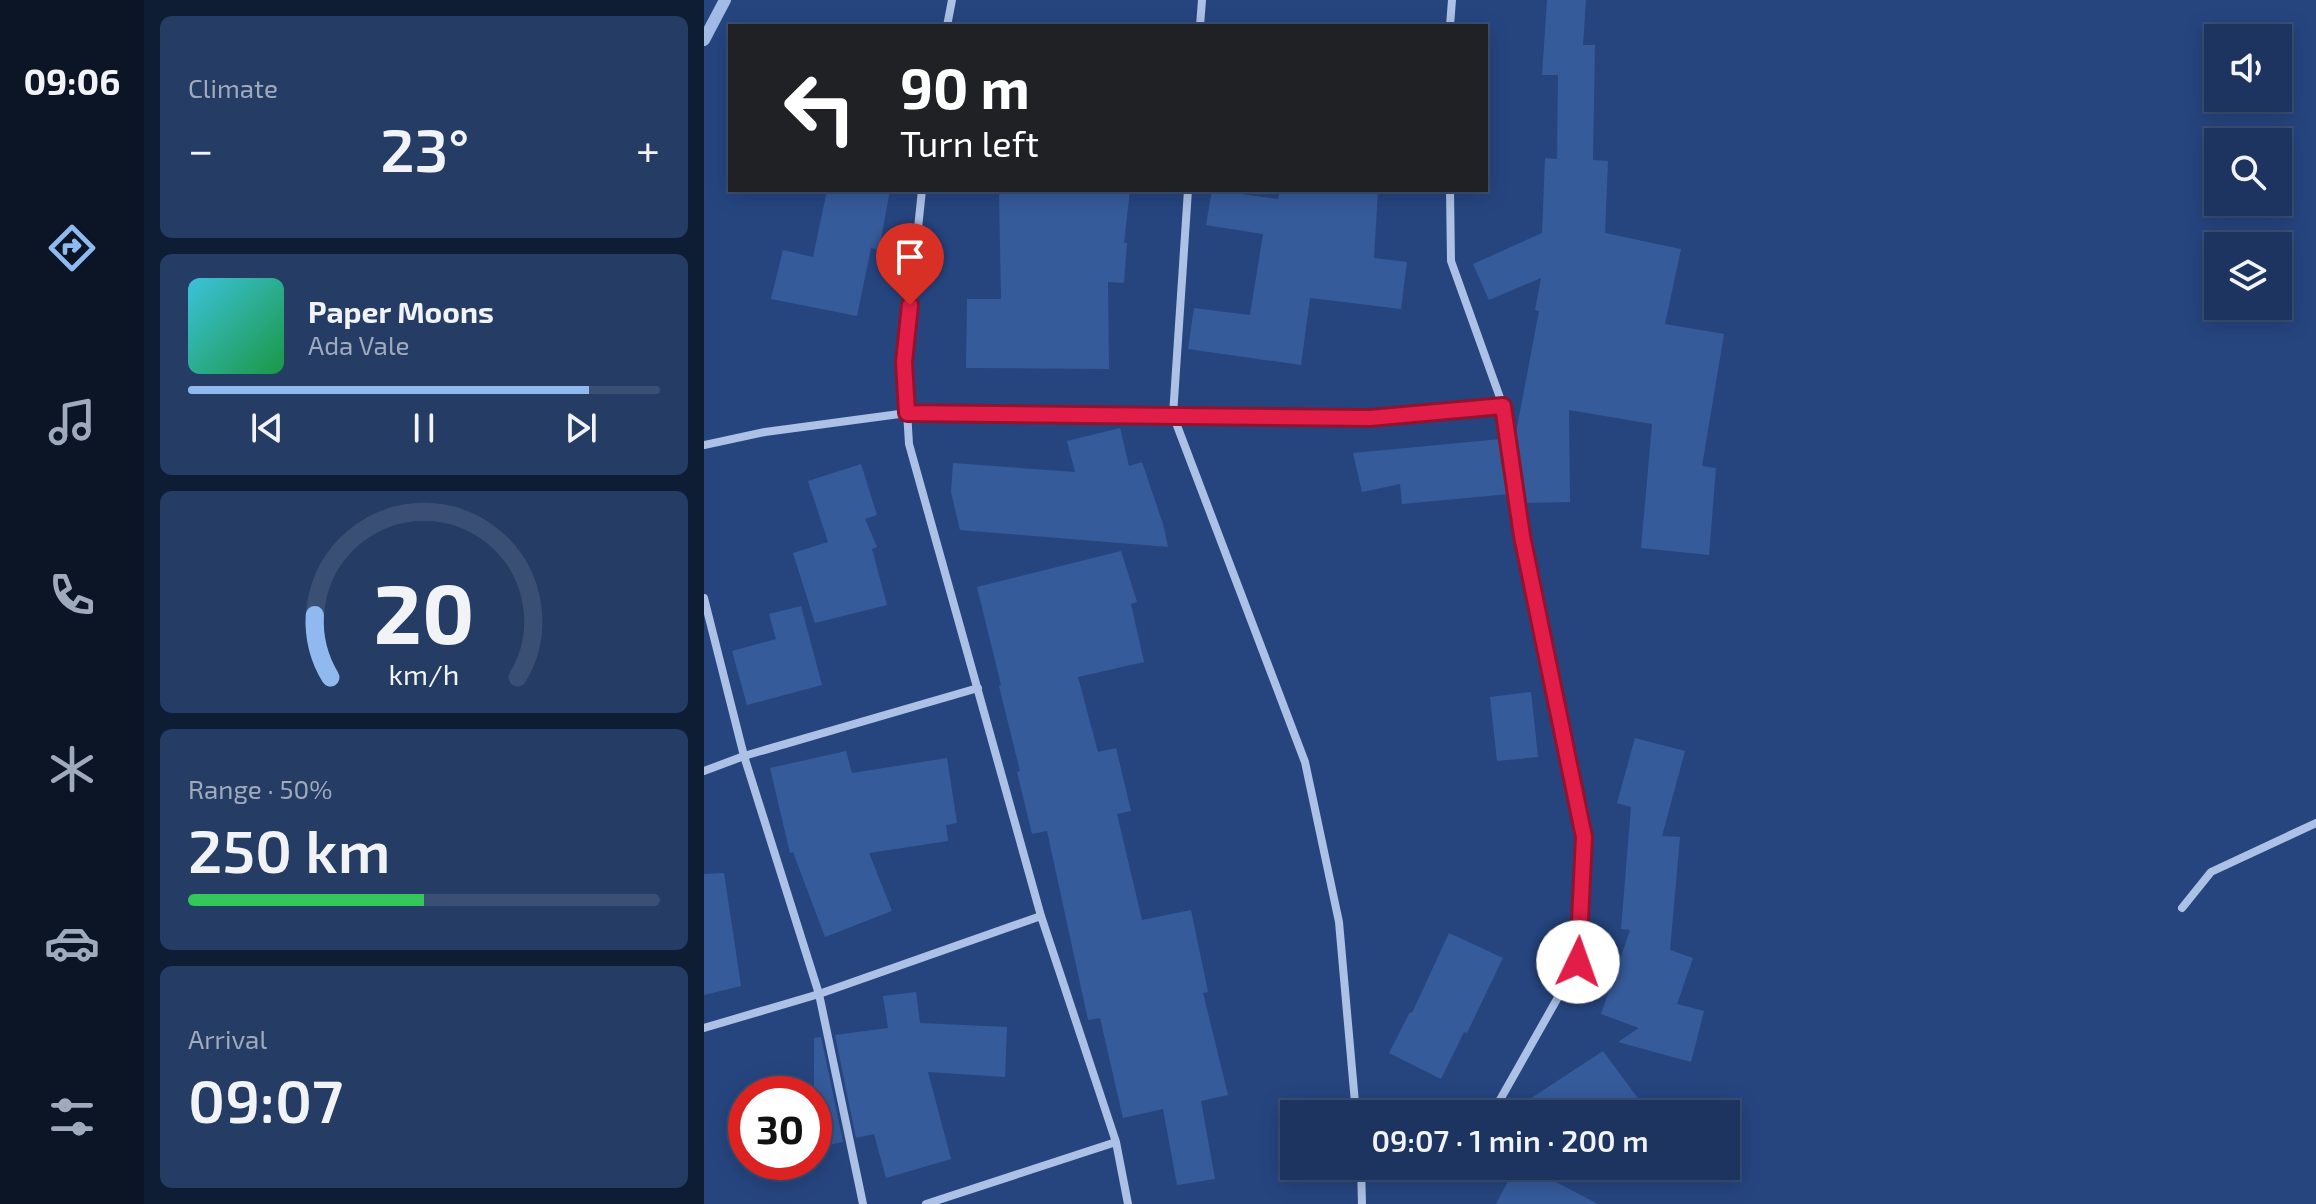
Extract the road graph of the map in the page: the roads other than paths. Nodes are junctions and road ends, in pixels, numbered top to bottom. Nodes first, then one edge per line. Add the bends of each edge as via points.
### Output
1 (952, 0) edge
2 (1202, 0) edge
3 (1452, 0) edge
4 (947, 24) edge
5 (1200, 24) edge
6 (1450, 24) edge
7 (922, 192) edge
8 (1188, 192) edge
9 (1450, 192) edge
10 (1503, 406) junction
11 (907, 413) junction
12 (1173, 415) junction
13 (704, 445) edge
14 (704, 598) edge
15 (978, 688) junction
16 (744, 756) junction
17 (704, 771) edge
18 (2316, 823) edge
19 (2182, 908) dead end
20 (1041, 916) junction
21 (819, 994) junction
22 (704, 1028) edge
23 (1355, 1100) edge
24 (1500, 1100) edge
25 (1116, 1142) junction
26 (1361, 1180) edge
27 (863, 1204) edge
28 (926, 1204) edge
29 (1128, 1204) edge
30 (1362, 1204) edge

1 - 4 street
2 - 5 street
3 - 6 street
7 - 11 street via 904,362
8 - 12 street
9 - 10 street via 1451,261
10 - 12 street via 1370,418
10 - 24 street via 1522,536 1584,837 1578,962
11 - 12 street
11 - 13 street
11 - 15 street via 909,444
12 - 23 street via 1305,762 1339,922
14 - 16 street
15 - 16 street
15 - 20 street
16 - 17 street
16 - 21 street
18 - 19 street via 2211,872
20 - 21 street
20 - 25 street
21 - 22 street
21 - 27 street
25 - 28 street
25 - 29 street
26 - 30 street

